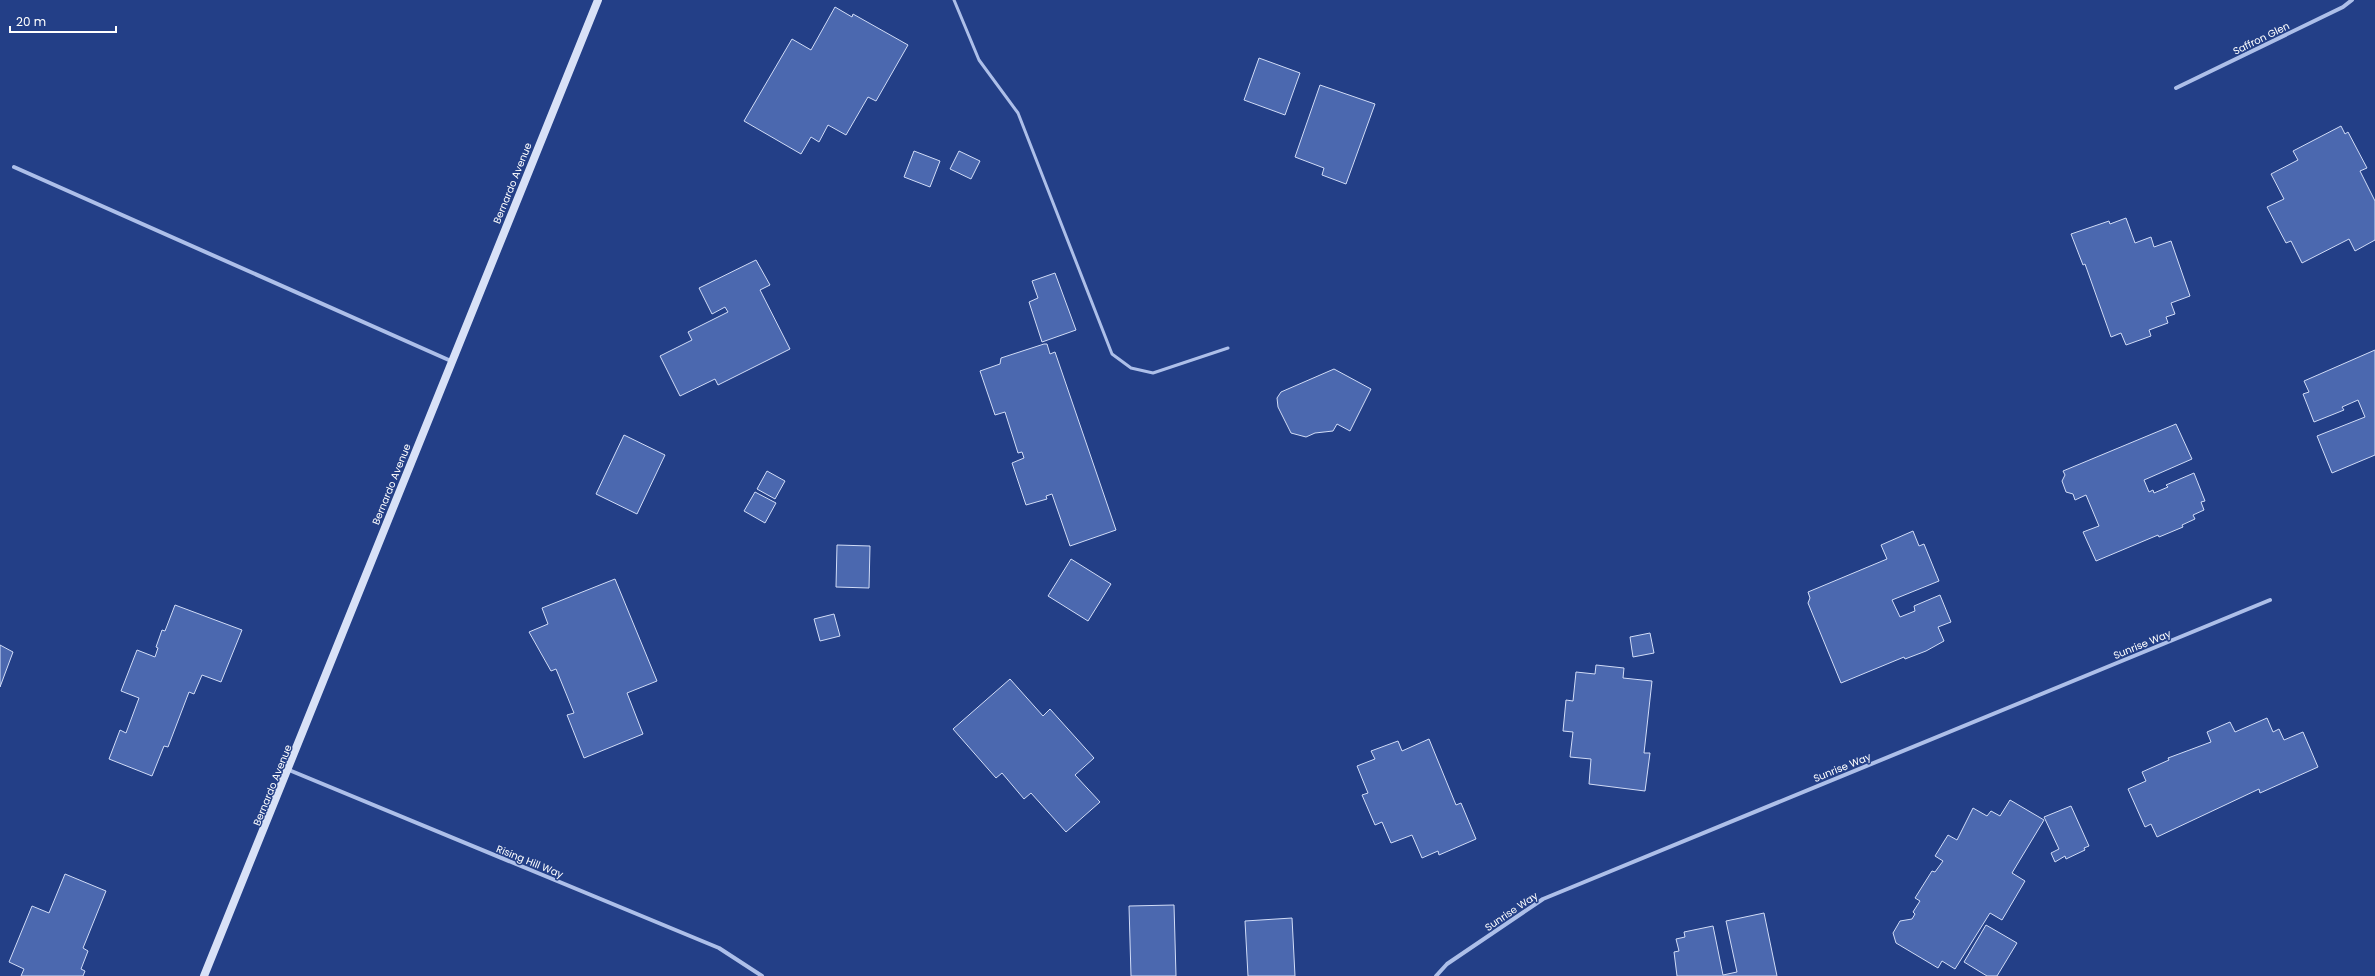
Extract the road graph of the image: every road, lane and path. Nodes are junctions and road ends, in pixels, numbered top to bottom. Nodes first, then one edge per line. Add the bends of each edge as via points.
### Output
1 (598, 0) edge
2 (954, 0) edge
3 (2352, 0) edge
4 (2176, 88) dead end
5 (14, 167) dead end
6 (1228, 348) dead end
7 (451, 362) junction
8 (2270, 600) dead end
9 (289, 770) junction
10 (204, 976) edge
11 (762, 976) edge
12 (1436, 976) edge

1 - 7 street, Bernardo Avenue
2 - 6 lane via 979,60 1018,113 1112,354 1131,368 1153,373
3 - 4 street, Saffron Glen via 2343,7
5 - 7 street
7 - 9 street, Bernardo Avenue
8 - 12 street, Sunrise Way via 1543,898 1447,964
9 - 10 street, Bernardo Avenue
9 - 11 street, Rising Hill Way via 719,948

